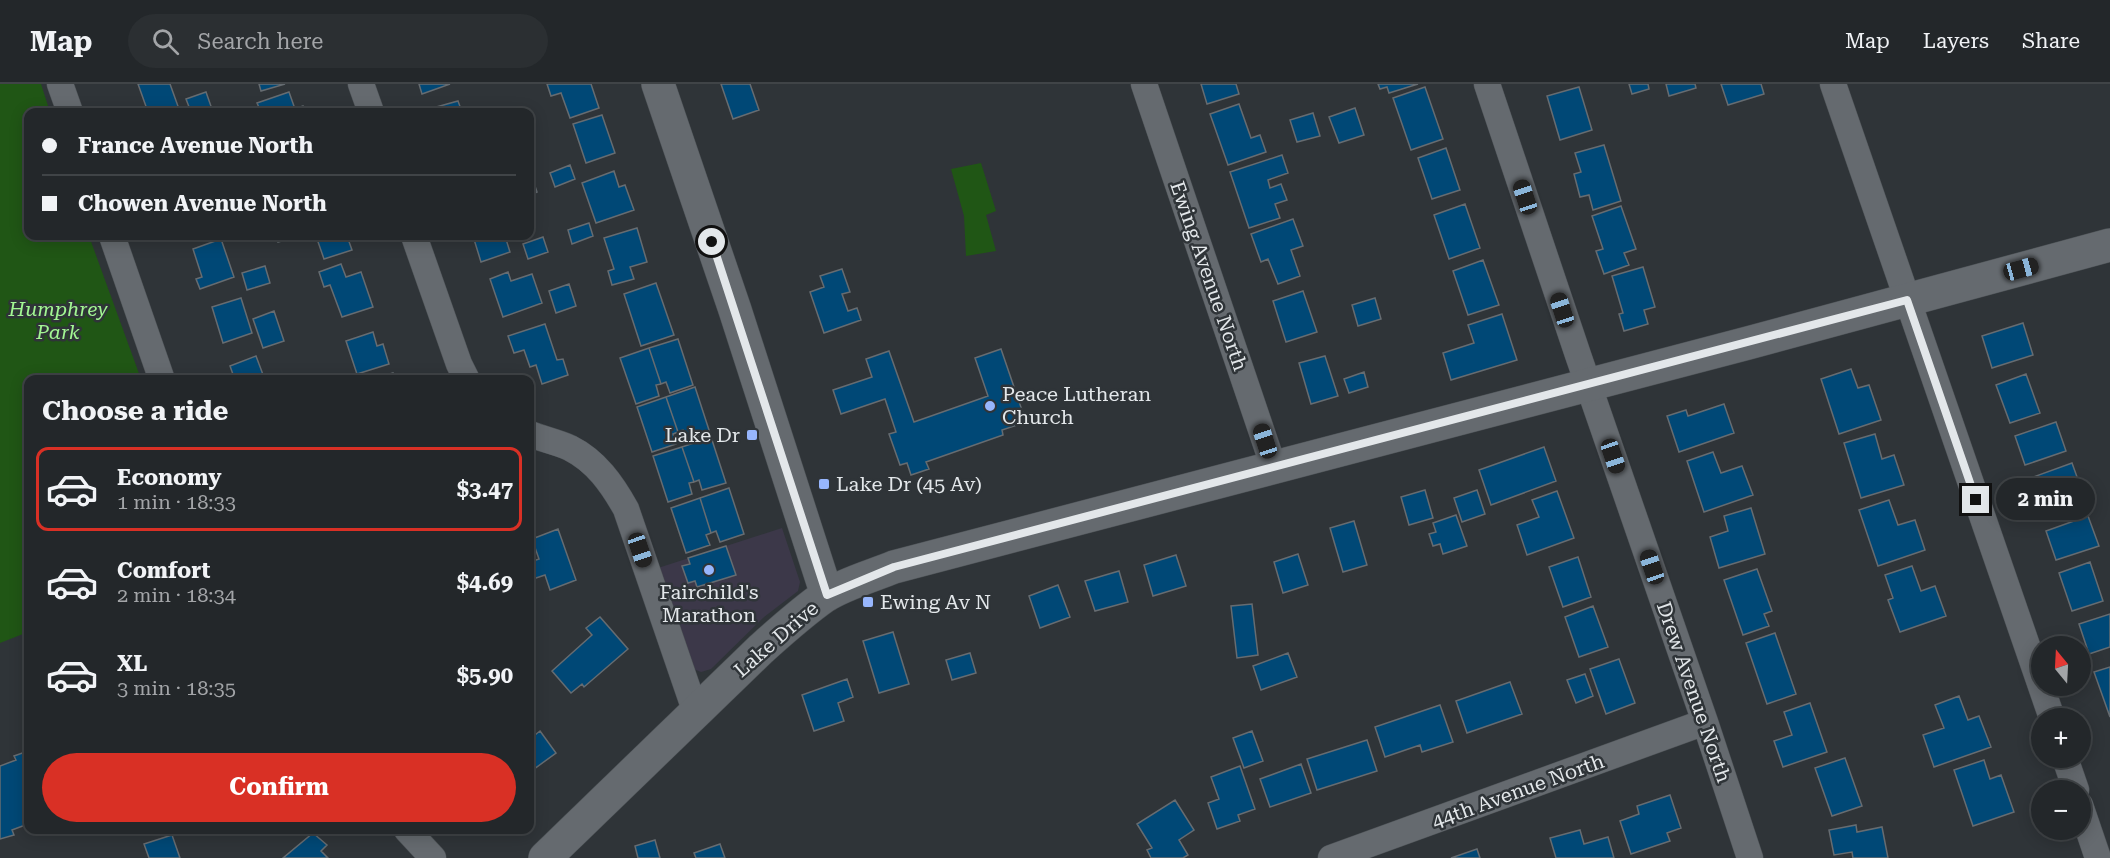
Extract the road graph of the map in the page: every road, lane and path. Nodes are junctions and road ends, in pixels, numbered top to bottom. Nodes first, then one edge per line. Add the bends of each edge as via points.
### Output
1 (60, 84) edge
2 (361, 84) edge
3 (658, 84) edge
4 (1144, 84) edge
5 (1487, 84) edge
6 (1833, 84) edge
7 (69, 108) edge
8 (370, 108) edge
9 (113, 240) edge
10 (415, 240) edge
11 (2110, 245) edge
12 (1907, 300) junction
13 (160, 375) edge
14 (464, 375) edge
15 (1588, 384) junction
16 (534, 435) edge
17 (1274, 468) junction
18 (827, 595) junction
19 (2049, 708) edge
20 (696, 713) junction
21 (1705, 722) junction
22 (411, 834) edge
23 (2091, 837) edge
24 (1385, 849) edge
25 (433, 858) edge
26 (545, 858) edge
27 (1331, 858) edge
28 (1749, 858) edge
29 (2098, 858) edge

1 - 7 street
2 - 8 street
3 - 18 street
4 - 17 street, Ewing Avenue North
5 - 15 street, Drew Avenue North
6 - 12 street
9 - 13 street
10 - 14 street
11 - 12 street, Lake Drive
12 - 15 street, Lake Drive
12 - 19 street
15 - 17 street, Lake Drive
15 - 21 street, Drew Avenue North
16 - 20 street via 569,447 612,484 626,509
17 - 18 street, Lake Drive via 894,567
18 - 20 street, Lake Drive via 775,636
20 - 26 street, Lake Drive
21 - 24 street, 44th Avenue North
21 - 28 street, Drew Avenue North
22 - 25 street
23 - 29 street
24 - 27 street, 44th Avenue North

